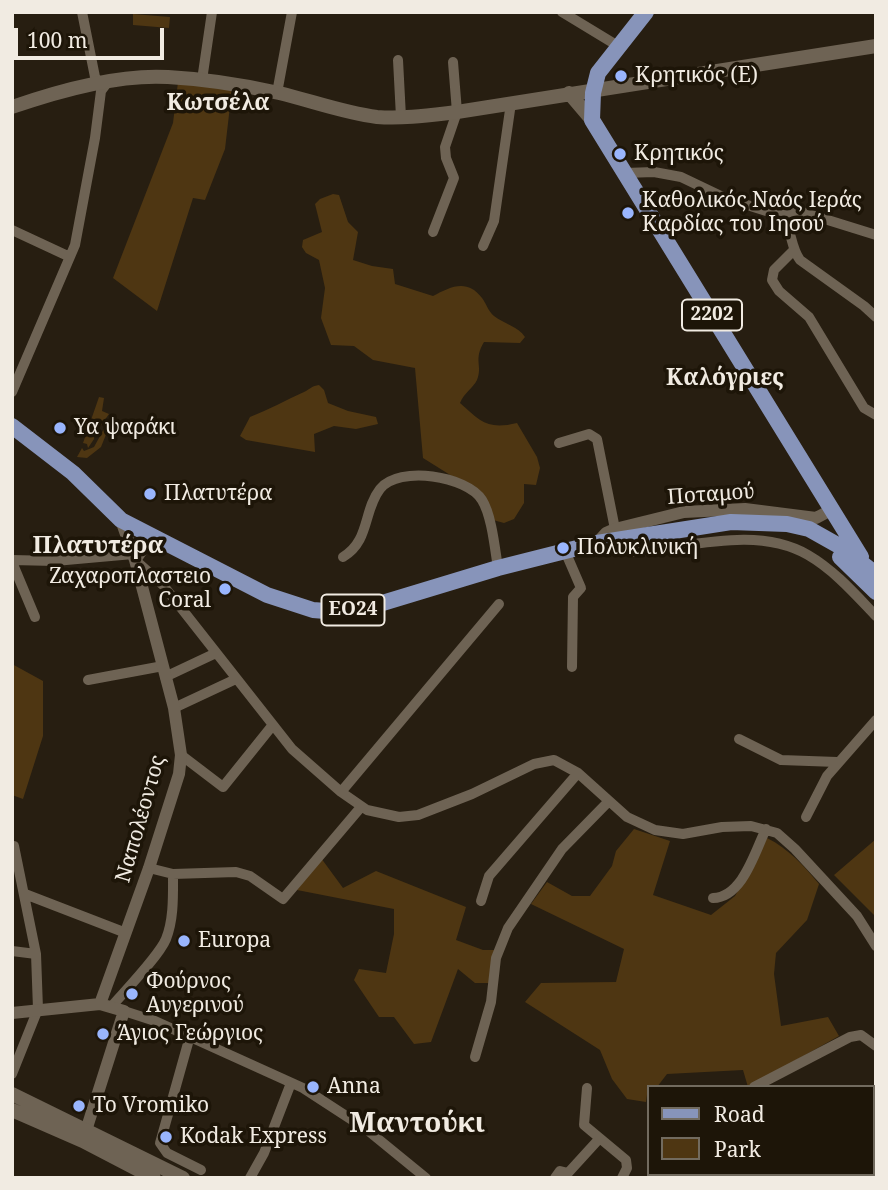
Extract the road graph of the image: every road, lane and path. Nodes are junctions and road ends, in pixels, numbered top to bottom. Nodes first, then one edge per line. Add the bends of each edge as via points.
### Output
1 (82, 12) edge
2 (212, 12) edge
3 (292, 12) edge
4 (562, 12) edge
5 (646, 12) edge
6 (618, 46) junction
7 (876, 46) edge
8 (398, 60) dead end
9 (453, 62) dead end
10 (202, 80) junction
11 (107, 83) junction
12 (594, 89) junction
13 (277, 93) junction
14 (569, 93) junction
15 (511, 103) junction
16 (12, 107) edge
17 (457, 112) junction
18 (401, 117) junction
19 (593, 120) junction
20 (625, 173) junction
21 (782, 216) junction
22 (12, 230) edge
23 (433, 232) dead end
24 (876, 235) edge
25 (483, 246) dead end
26 (793, 251) junction
27 (70, 257) junction
28 (876, 317) edge
29 (12, 392) edge
30 (876, 415) edge
31 (12, 426) edge
32 (559, 443) dead end
33 (831, 510) junction
34 (121, 520) junction
35 (775, 524) junction
36 (615, 535) junction
37 (152, 536) junction
38 (565, 551) junction
39 (134, 557) junction
40 (343, 557) dead end
41 (12, 561) edge
42 (498, 568) junction
43 (871, 569) edge
44 (876, 592) edge
45 (499, 604) dead end
46 (876, 616) edge
47 (35, 617) dead end
48 (216, 653) junction
49 (572, 667) dead end
50 (164, 671) junction
51 (236, 679) junction
52 (88, 680) dead end
53 (174, 708) junction
54 (876, 720) edge
55 (272, 726) junction
56 (739, 739) dead end
57 (181, 755) junction
58 (837, 762) junction
59 (578, 773) junction
60 (341, 792) junction
61 (609, 801) junction
62 (361, 807) junction
63 (806, 817) dead end
64 (766, 829) junction
65 (14, 846) dead end
66 (149, 868) junction
67 (173, 874) junction
68 (25, 894) junction
69 (713, 898) dead end
70 (481, 901) dead end
71 (126, 933) junction
72 (876, 946) edge
73 (12, 951) edge
74 (36, 954) junction
75 (106, 1005) junction
76 (38, 1009) junction
77 (124, 1011) junction
78 (12, 1013) edge
79 (190, 1036) junction
80 (876, 1046) edge
81 (475, 1057) dead end
82 (12, 1074) edge
83 (291, 1083) junction
84 (758, 1085) edge
85 (587, 1088) dead end
86 (12, 1094) edge
87 (12, 1110) edge
88 (85, 1135) junction
89 (599, 1139) junction
90 (160, 1169) edge
91 (201, 1170) dead end
92 (570, 1175) edge
93 (183, 1178) edge
94 (250, 1178) edge
95 (426, 1178) edge
96 (555, 1178) edge
97 (622, 1178) edge

1 - 11 street via 95,77
2 - 10 street
3 - 13 street
4 - 6 street
5 - 6 main road
6 - 12 main road via 598,73
7 - 12 main road
8 - 18 street
9 - 17 street
10 - 11 main road via 148,76
10 - 13 main road
11 - 16 main road
11 - 27 street via 101,90 78,234
12 - 14 main road
12 - 19 main road
13 - 18 main road via 365,115
14 - 15 main road
14 - 19 main road, 2202
15 - 17 main road
15 - 25 street via 494,221
17 - 18 main road
17 - 23 street via 445,147 454,178
19 - 20 main road, 2202
20 - 21 street via 681,177 725,198
20 - 33 main road, 2202
21 - 24 street via 802,212
21 - 26 street
22 - 27 street
26 - 28 street via 808,268
26 - 30 street via 774,270 772,280 809,317 864,408
27 - 29 street
31 - 34 main road, ΕΟ24 via 78,478
32 - 36 street via 585,435 597,439
33 - 36 street, Ποταμού via 810,518 745,509 684,512
33 - 43 main road, 2202
34 - 37 main road, ΕΟ24
34 - 39 street, Ναπολέοντος
35 - 36 main road, ΕΟ24 via 717,523
35 - 43 main road, ΕΟ24 via 809,529
35 - 44 main road, ΕΟ24 via 833,552
36 - 38 main road, ΕΟ24
36 - 46 street via 633,552 732,541 785,544 827,568
37 - 39 street
37 - 42 main road, ΕΟ24 via 276,599 322,611 366,608
38 - 42 main road, ΕΟ24
38 - 49 street via 581,588 573,597
39 - 41 street
39 - 48 street
39 - 50 street, Ναπολέοντος
40 - 42 street via 361,541 382,487 398,479 423,476 450,479 482,499
41 - 47 street
45 - 60 street
48 - 50 street
48 - 51 street
50 - 52 street
50 - 53 street, Ναπολέοντος
51 - 53 street
51 - 55 street
53 - 57 street, Ναπολέοντος
54 - 58 street
55 - 57 street via 223,788
55 - 60 street
56 - 58 street via 781,761
57 - 66 street, Ναπολέοντος
58 - 63 street
59 - 61 street
59 - 62 street via 563,763 546,760 406,818
59 - 70 street via 489,876
60 - 62 street
61 - 64 street via 632,820 663,832
61 - 81 street via 562,849 508,928 496,958 491,1002
62 - 67 street via 283,899 250,876 236,872
64 - 69 street via 734,889
64 - 72 street via 795,849 858,916
65 - 68 street
66 - 67 street
66 - 71 street, Ναπολέοντος
67 - 75 street via 164,943
68 - 71 street
68 - 74 street
71 - 75 street, Ναπολέοντος
73 - 74 street
74 - 76 street
75 - 76 street
75 - 77 street
76 - 78 street
76 - 82 street
77 - 79 street
77 - 88 street
79 - 83 street
79 - 90 street via 160,1138
80 - 84 street via 861,1035 850,1037
83 - 94 street
83 - 95 street via 366,1129
85 - 89 street via 584,1125
86 - 88 main road
87 - 88 main road
88 - 90 main road
89 - 92 street
89 - 97 street via 626,1160
90 - 91 street
90 - 93 main road
92 - 96 street via 560,1171

